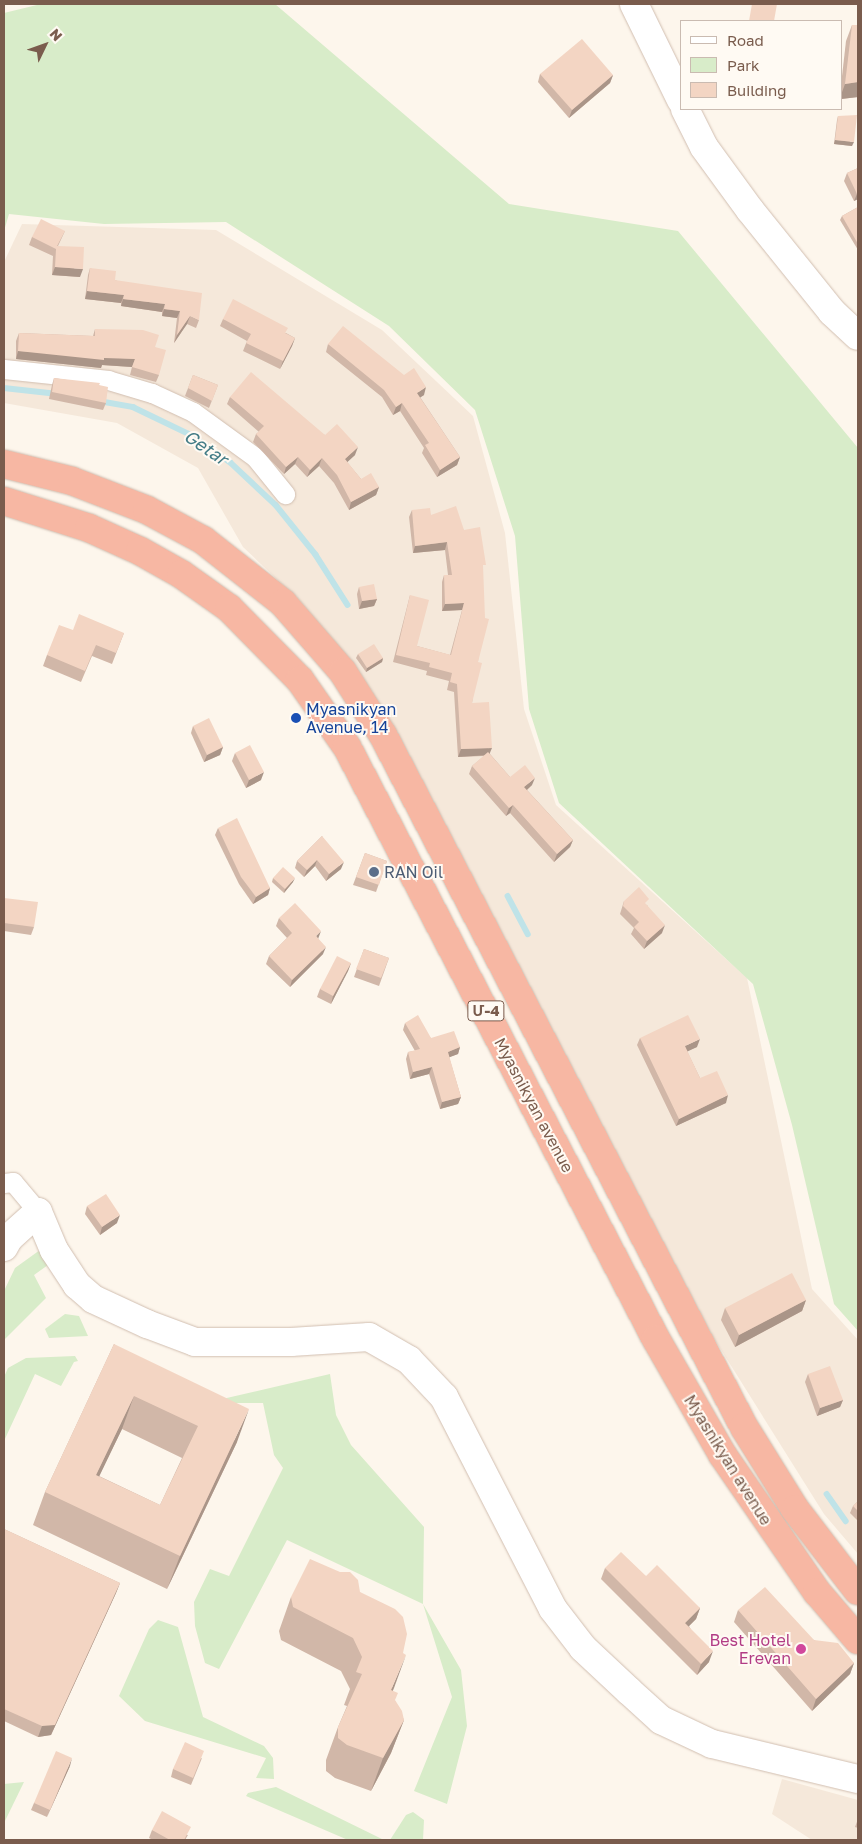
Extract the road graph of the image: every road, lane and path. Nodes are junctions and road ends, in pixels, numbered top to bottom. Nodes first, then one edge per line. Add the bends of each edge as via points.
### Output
1 (634, 4) edge
2 (680, 98) edge
3 (686, 110) edge
4 (858, 336) edge
5 (4, 369) edge
6 (4, 464) edge
7 (285, 494) dead end
8 (4, 501) edge
9 (4, 1183) edge
10 (38, 1212) junction
11 (4, 1247) edge
12 (858, 1591) edge
13 (858, 1640) edge
14 (858, 1779) edge

1 - 2 street
3 - 4 street via 704,147 750,210 832,312
5 - 7 street via 108,380 152,392 193,412 255,457
6 - 12 highway, Myasnikyan avenue / Մ-4 via 72,480 147,510 204,540 283,603 344,672 400,768 744,1427 796,1509
8 - 13 highway, Myasnikyan avenue / Մ-4 via 88,528 181,574 229,608 300,680 347,747 656,1339 717,1446 769,1526 817,1592
9 - 10 street via 12,1182
10 - 11 street via 9,1238
10 - 14 street via 54,1250 77,1284 93,1299 147,1324 194,1342 291,1342 369,1337 409,1360 444,1397 553,1609 583,1648 622,1685 662,1720 712,1744

